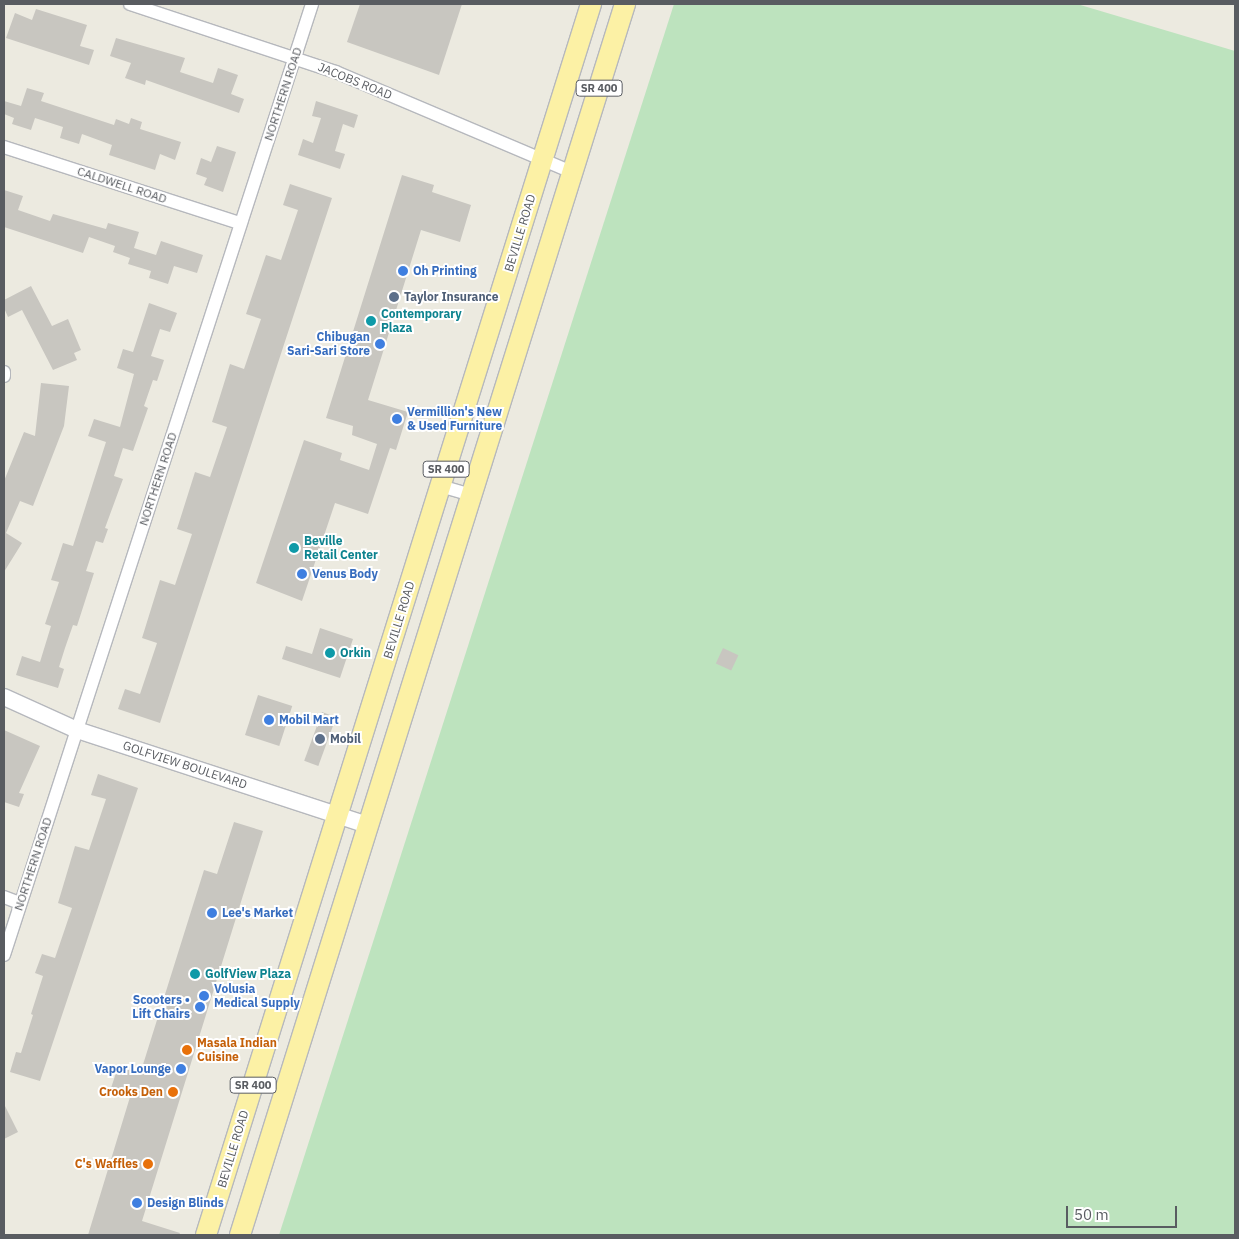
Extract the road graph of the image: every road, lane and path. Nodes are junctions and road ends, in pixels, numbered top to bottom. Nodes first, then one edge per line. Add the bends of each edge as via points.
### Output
1 (130, 4) edge
2 (312, 4) edge
3 (591, 4) edge
4 (625, 4) edge
5 (294, 58) junction
6 (4, 147) edge
7 (542, 160) junction
8 (574, 173) junction
9 (240, 224) junction
10 (4, 372) edge
11 (4, 376) edge
12 (440, 486) junction
13 (472, 495) junction
14 (4, 697) edge
15 (77, 730) junction
16 (338, 815) junction
17 (368, 825) junction
18 (4, 897) edge
19 (20, 903) junction
20 (4, 955) edge
21 (206, 1235) edge
22 (240, 1235) edge

1 - 5 street, JACOBS ROAD
2 - 5 street, NORTHERN ROAD
3 - 7 main road, BEVILLE ROAD / SR 400
4 - 8 main road, SR 400
5 - 7 street, JACOBS ROAD via 336,72
5 - 9 street, NORTHERN ROAD
6 - 9 street, CALDWELL ROAD
7 - 8 street, JACOBS ROAD
7 - 12 main road, BEVILLE ROAD / SR 400
8 - 13 main road, SR 400
9 - 15 street, NORTHERN ROAD
10 - 11 street
12 - 13 street
12 - 16 main road, BEVILLE ROAD / SR 400
13 - 17 main road, SR 400
14 - 15 street, GOLFVIEW BOULEVARD
15 - 16 street, GOLFVIEW BOULEVARD
15 - 19 street, NORTHERN ROAD
16 - 17 street, GOLFVIEW BOULEVARD
16 - 21 main road, BEVILLE ROAD / SR 400
17 - 22 main road, SR 400
18 - 19 street
19 - 20 street, NORTHERN ROAD

